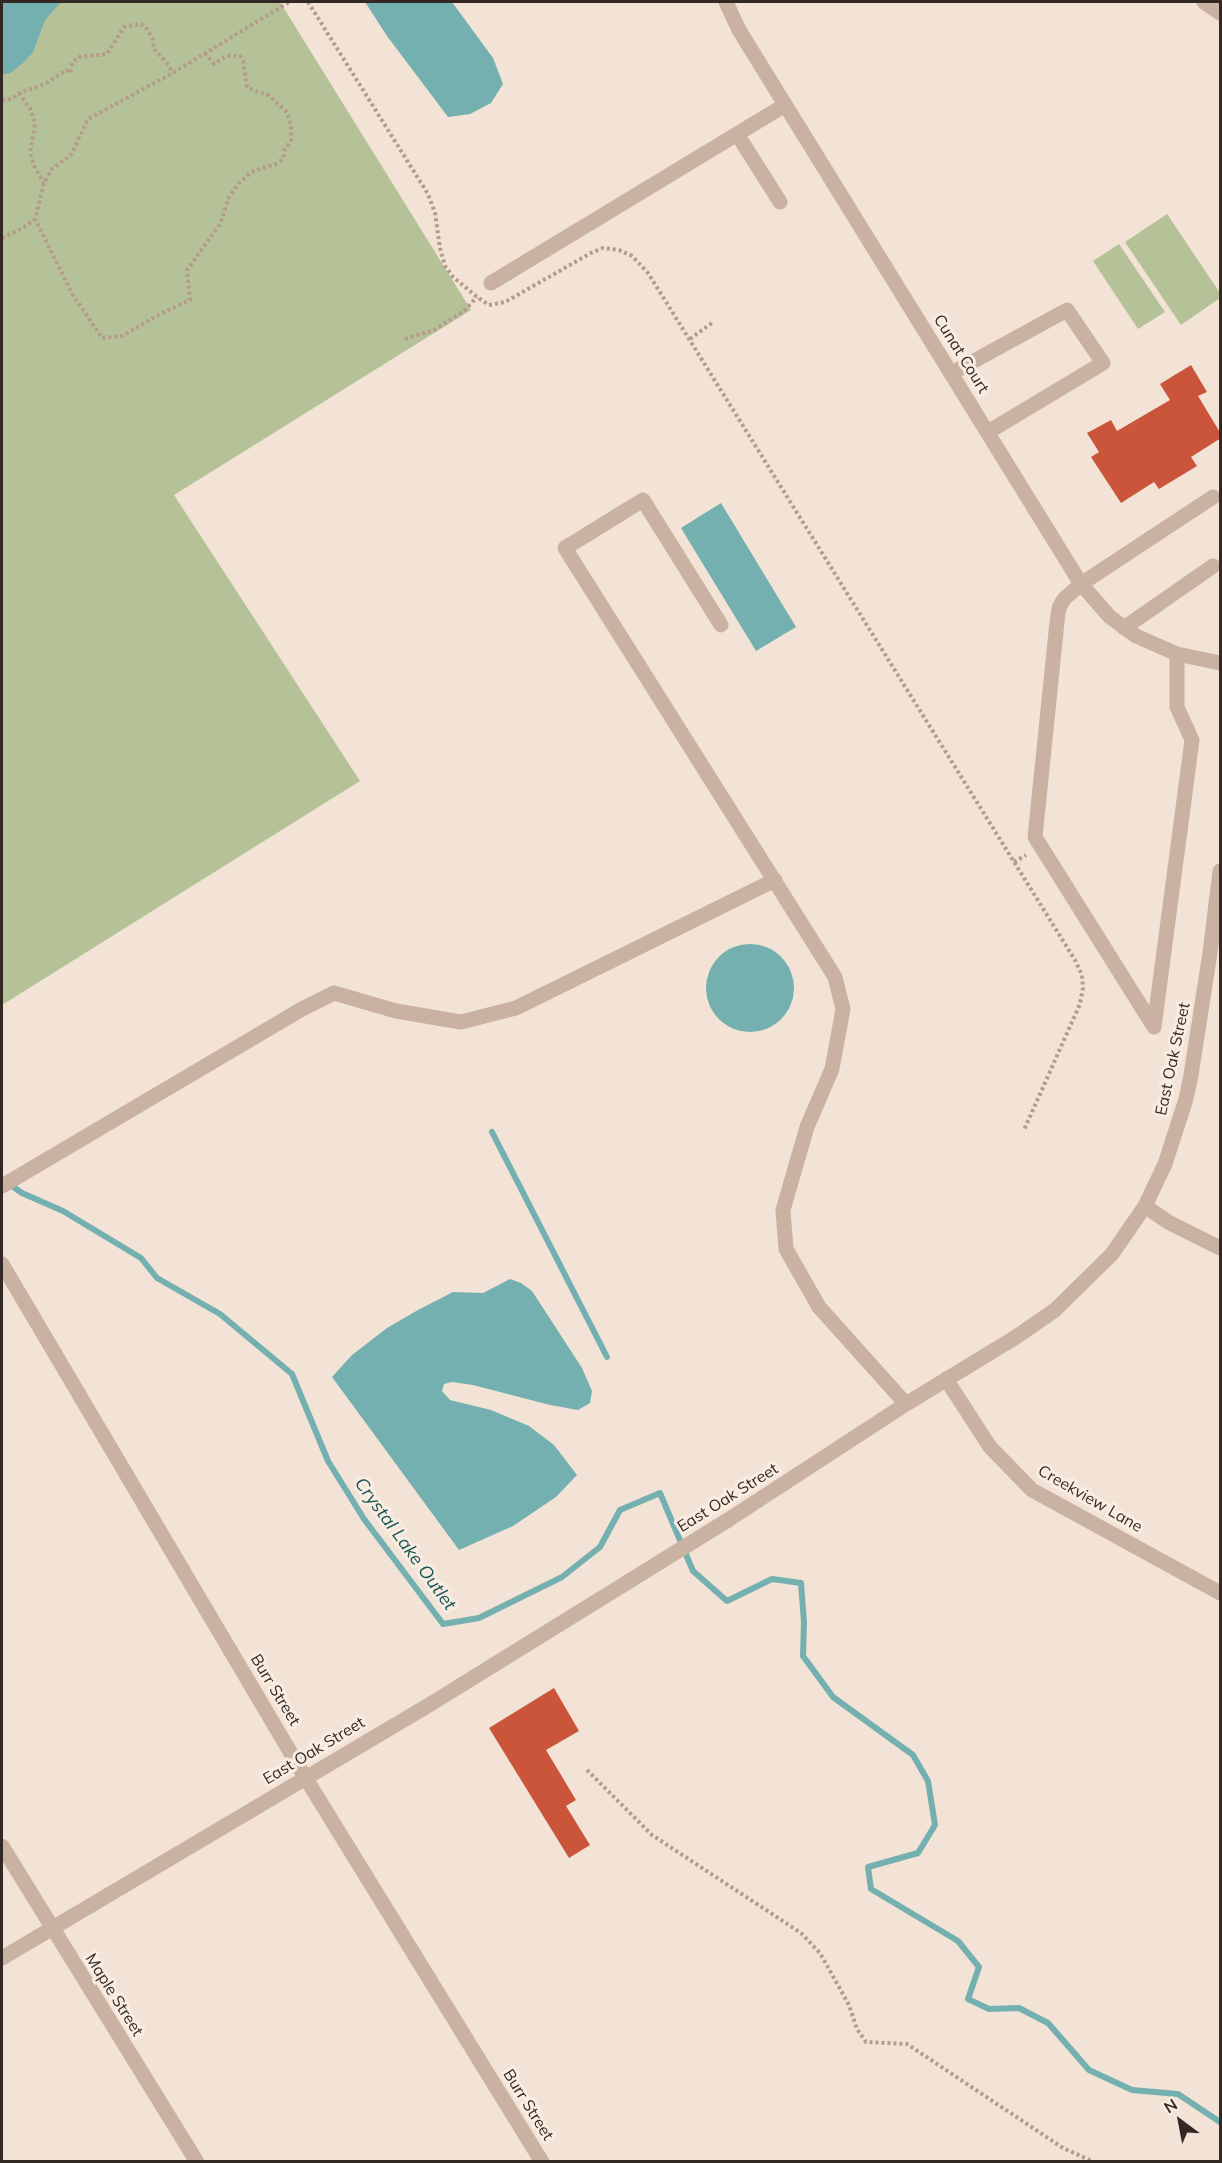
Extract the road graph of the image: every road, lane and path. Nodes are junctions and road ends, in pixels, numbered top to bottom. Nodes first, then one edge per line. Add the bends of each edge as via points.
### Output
1 (289, 2) edge
2 (308, 2) edge
3 (726, 2) edge
4 (1203, 2) edge
5 (1221, 14) edge
6 (205, 53) junction
7 (172, 74) junction
8 (19, 93) junction
9 (2, 100) edge
10 (785, 105) junction
11 (737, 134) junction
12 (44, 183) junction
13 (780, 202) dead end
14 (34, 219) junction
15 (2, 238) edge
16 (491, 283) dead end
17 (477, 297) junction
18 (712, 323) dead end
19 (405, 339) dead end
20 (690, 339) junction
21 (952, 373) junction
22 (988, 432) junction
23 (1213, 497) dead end
24 (1213, 566) dead end
25 (1081, 584) junction
26 (721, 625) dead end
27 (1124, 628) junction
28 (1178, 654) junction
29 (1221, 663) edge
30 (1221, 871) edge
31 (775, 880) junction
32 (1215, 953) edge
33 (1024, 1130) dead end
34 (2, 1186) edge
35 (1145, 1206) junction
36 (1221, 1248) edge
37 (2, 1264) edge
38 (946, 1379) junction
39 (906, 1404) junction
40 (1221, 1593) edge
41 (587, 1770) dead end
42 (305, 1777) junction
43 (2, 1846) edge
44 (51, 1929) junction
45 (2, 1958) edge
46 (197, 2162) edge
47 (542, 2162) edge
48 (1094, 2162) edge

1 - 6 path
2 - 17 path via 428,194 445,266
3 - 10 street, Cunat Court
4 - 5 street
6 - 7 path
6 - 14 path via 214,64 226,56 240,56 248,87 267,94 287,112 291,141 283,159 251,172 229,197 220,224 187,270 190,300 122,336 102,338 73,295
7 - 8 path via 141,24 124,27 107,54 78,57 70,73 66,70 45,84
7 - 12 path via 88,118 72,155 52,169
8 - 9 path
8 - 12 path via 35,124 30,152
10 - 11 street
10 - 21 street, Cunat Court
11 - 13 street
11 - 16 street
12 - 14 path
14 - 15 path
17 - 19 path via 464,311 434,330
17 - 20 path via 489,305 505,302 591,253 619,250 632,256 648,273
18 - 20 path
20 - 33 path via 1082,975 1080,1004
21 - 22 street, Cunat Court
21 - 22 street via 1067,310 1103,363
22 - 25 street, Cunat Court
23 - 25 street
24 - 27 street
25 - 27 street, Cunat Court
25 - 28 street via 1059,608 1035,837 1154,1027 1191,740 1177,707
26 - 31 street via 643,500 565,548
27 - 28 street, Cunat Court
28 - 29 street, Cunat Court
30 - 32 street, East Oak Street
31 - 34 street via 516,1008 461,1022 396,1011 334,993
31 - 39 street via 835,977 843,1009 832,1069 807,1127 783,1210 786,1249 819,1307
32 - 35 street, East Oak Street via 1186,1099 1165,1164
35 - 36 street
35 - 38 street, East Oak Street via 1112,1254 1055,1310
37 - 42 street, Burr Street
38 - 39 street, East Oak Street
38 - 40 street, Creekview Lane via 990,1447 1032,1490
39 - 42 street, East Oak Street via 728,1520
41 - 48 path via 652,1834 801,1933 820,1953 866,2042 907,2044 1063,2148
42 - 44 street, East Oak Street
42 - 47 street, Burr Street
43 - 44 street, Maple Street
44 - 45 street, East Oak Street
44 - 46 street, Maple Street

